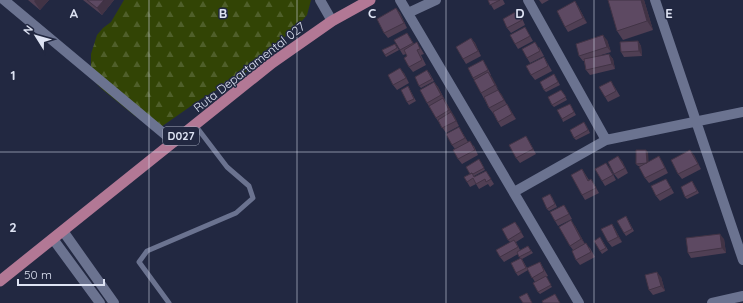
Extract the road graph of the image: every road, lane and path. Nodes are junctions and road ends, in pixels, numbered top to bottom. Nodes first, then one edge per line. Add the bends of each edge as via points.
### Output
1 (4, 0) edge
2 (320, 0) edge
3 (370, 0) edge
4 (400, 0) edge
5 (436, 0) edge
6 (528, 0) edge
7 (655, 0) edge
8 (408, 13) junction
9 (332, 21) junction
10 (743, 112) edge
11 (696, 122) junction
12 (195, 125) junction
13 (606, 140) junction
14 (174, 142) junction
15 (514, 192) junction
16 (63, 231) junction
17 (53, 239) junction
18 (743, 260) edge
19 (0, 281) edge
20 (743, 296) edge
21 (100, 303) edge
22 (114, 303) edge
23 (169, 303) edge
24 (579, 303) edge
25 (712, 303) edge

1 - 14 street
2 - 9 street
3 - 9 main road, Ruta Departamental 027 / D027
4 - 8 street
5 - 8 street
6 - 13 street
7 - 11 street
8 - 15 street
9 - 12 main road, Ruta Departamental 027 / D027 via 272,63
10 - 11 street
11 - 13 street
11 - 18 street
12 - 14 main road, Ruta Departamental 027 / D027
12 - 23 lane via 227,167 249,186 253,198 236,213 147,251 139,262
13 - 15 street
14 - 16 main road, Ruta Departamental 027 / D027
15 - 24 street
16 - 17 main road, Ruta Departamental 027 / D027
16 - 22 street
17 - 19 main road, Ruta Departamental 027 / D027
17 - 21 street
20 - 25 street

